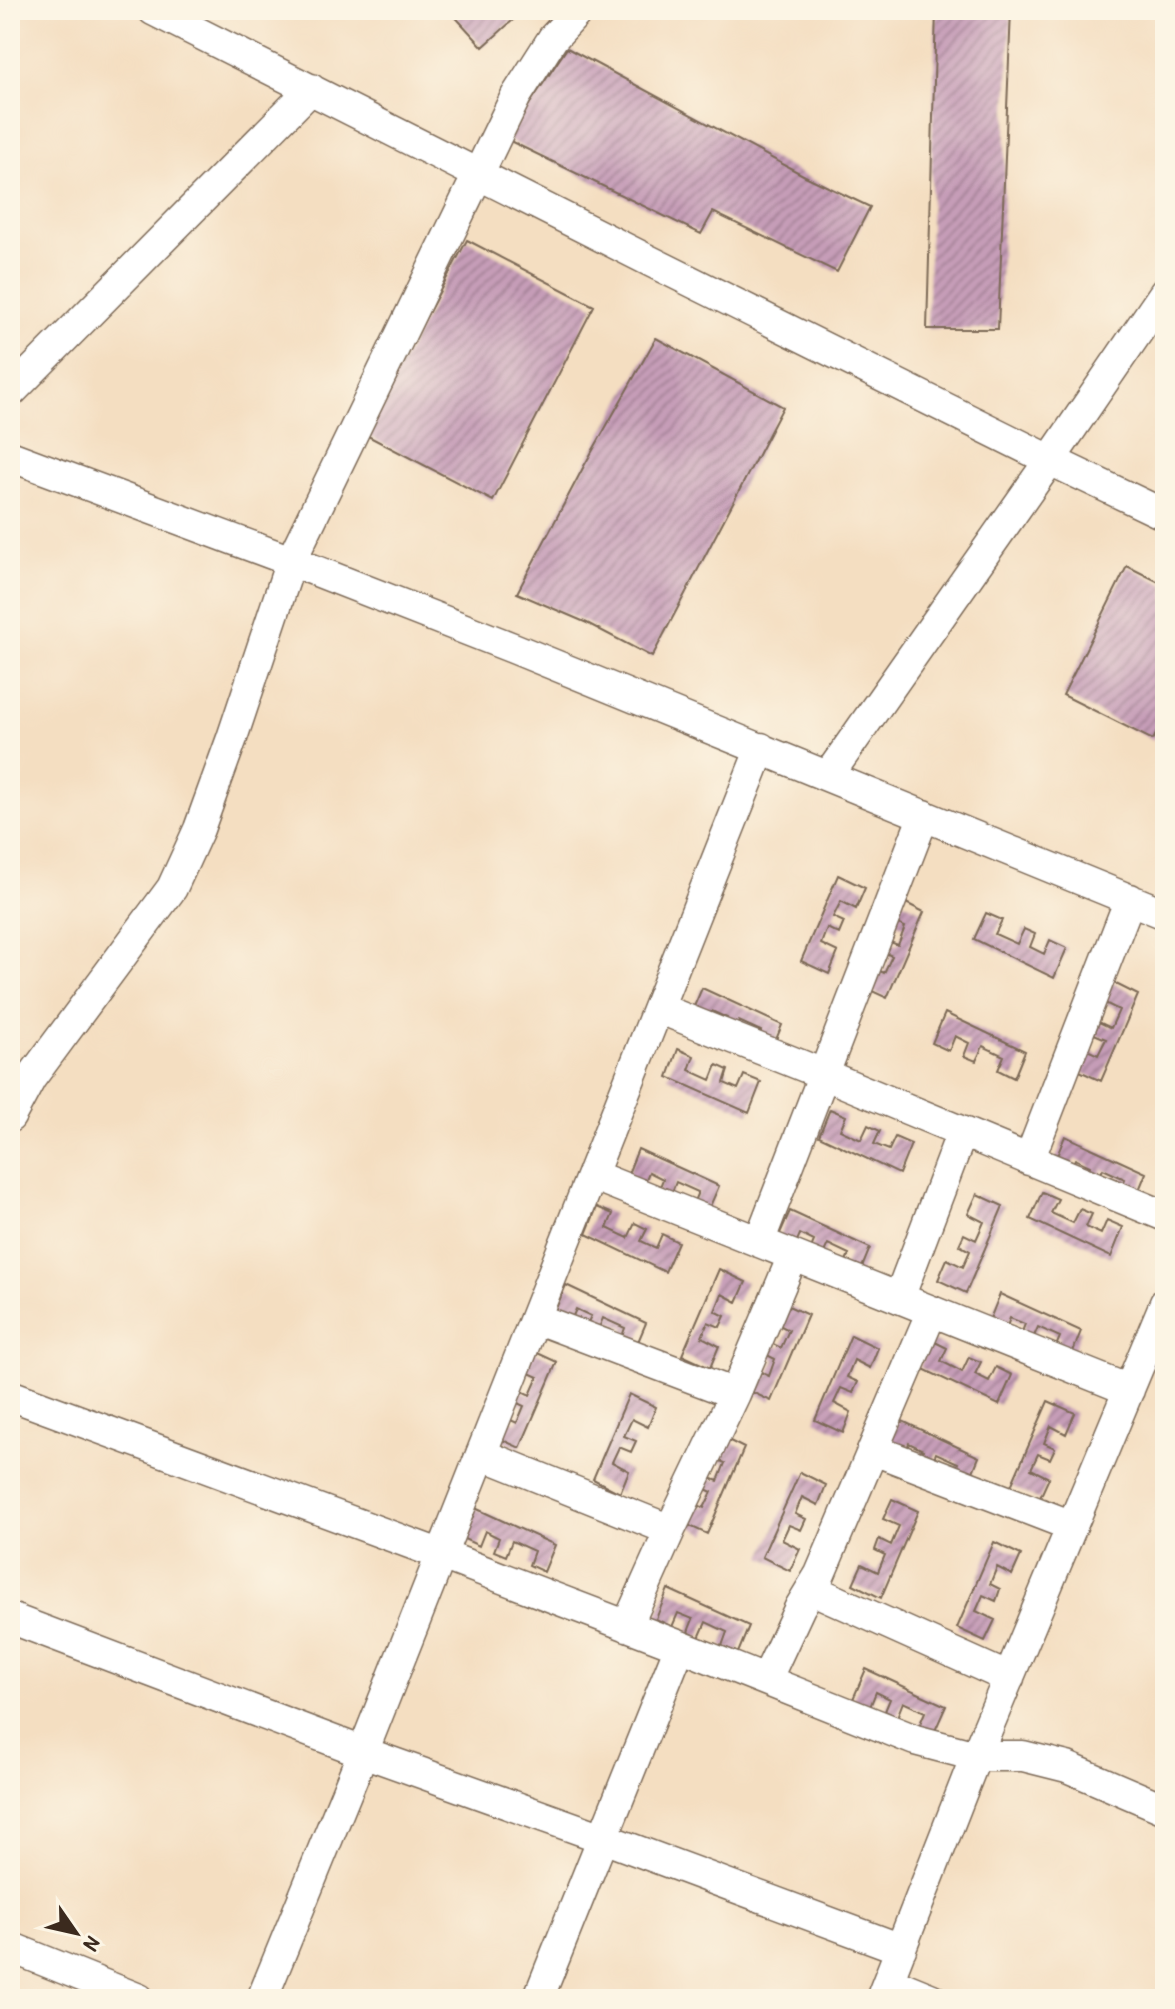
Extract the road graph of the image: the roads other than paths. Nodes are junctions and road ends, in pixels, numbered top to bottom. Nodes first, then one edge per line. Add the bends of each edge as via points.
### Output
1 (153, 10) edge
2 (579, 10) edge
3 (311, 89) junction
4 (480, 174) junction
5 (1165, 292) edge
6 (10, 393) edge
7 (10, 456) edge
8 (1050, 460) junction
9 (1165, 515) edge
10 (291, 561) junction
11 (761, 748) junction
12 (828, 776) junction
13 (924, 815) junction
14 (1130, 899) junction
15 (1165, 914) edge
16 (658, 1008) junction
17 (823, 1074) junction
18 (10, 1117) edge
19 (962, 1132) junction
20 (1029, 1160) junction
21 (592, 1175) junction
22 (1165, 1216) edge
23 (759, 1242) junction
24 (793, 1256) junction
25 (899, 1298) junction
26 (1165, 1303) edge
27 (932, 1311) junction
28 (535, 1318) junction
29 (1129, 1390) junction
30 (735, 1394) junction
31 (10, 1395) edge
32 (874, 1450) junction
33 (481, 1454) junction
34 (1072, 1526) junction
35 (670, 1530) junction
36 (442, 1555) junction
37 (811, 1589) junction
38 (10, 1618) edge
39 (627, 1626) junction
40 (680, 1646) junction
41 (1009, 1678) junction
42 (766, 1680) junction
43 (363, 1752) junction
44 (976, 1756) junction
45 (1165, 1809) edge
46 (603, 1838) junction
47 (10, 1947) edge
48 (901, 1949) junction
49 (885, 1990) edge
50 (139, 1999) edge
51 (262, 1999) edge
52 (538, 1999) edge
53 (932, 1999) edge

1 - 3 street
2 - 4 street via 553,38 516,96
3 - 4 street
3 - 6 street
4 - 8 street
4 - 10 street
5 - 8 street
7 - 10 street
8 - 9 street
8 - 12 street
10 - 11 street
10 - 18 street via 199,829 172,888 31,1078
11 - 12 street
11 - 16 street
12 - 13 street
13 - 14 street
13 - 17 street
14 - 15 street
14 - 20 street
16 - 17 street
16 - 21 street
17 - 19 street
17 - 23 street
19 - 20 street
19 - 25 street
20 - 22 street
21 - 23 street
21 - 28 street
23 - 24 street
24 - 25 street
24 - 30 street
25 - 27 street
26 - 29 street
27 - 29 street
27 - 32 street
28 - 30 street
28 - 33 street
29 - 34 street
30 - 35 street
31 - 36 street
32 - 34 street
32 - 37 street
33 - 35 street
33 - 36 street
34 - 41 street
35 - 39 street
36 - 39 street
36 - 43 street
37 - 41 street
37 - 42 street
38 - 43 street
39 - 40 street
40 - 42 street
40 - 46 street
41 - 44 street
42 - 44 street via 915,1740
43 - 46 street
43 - 51 street
44 - 45 street via 1023,1756 1067,1767
44 - 48 street
46 - 48 street
46 - 52 street
47 - 50 street
48 - 49 street
49 - 53 street

